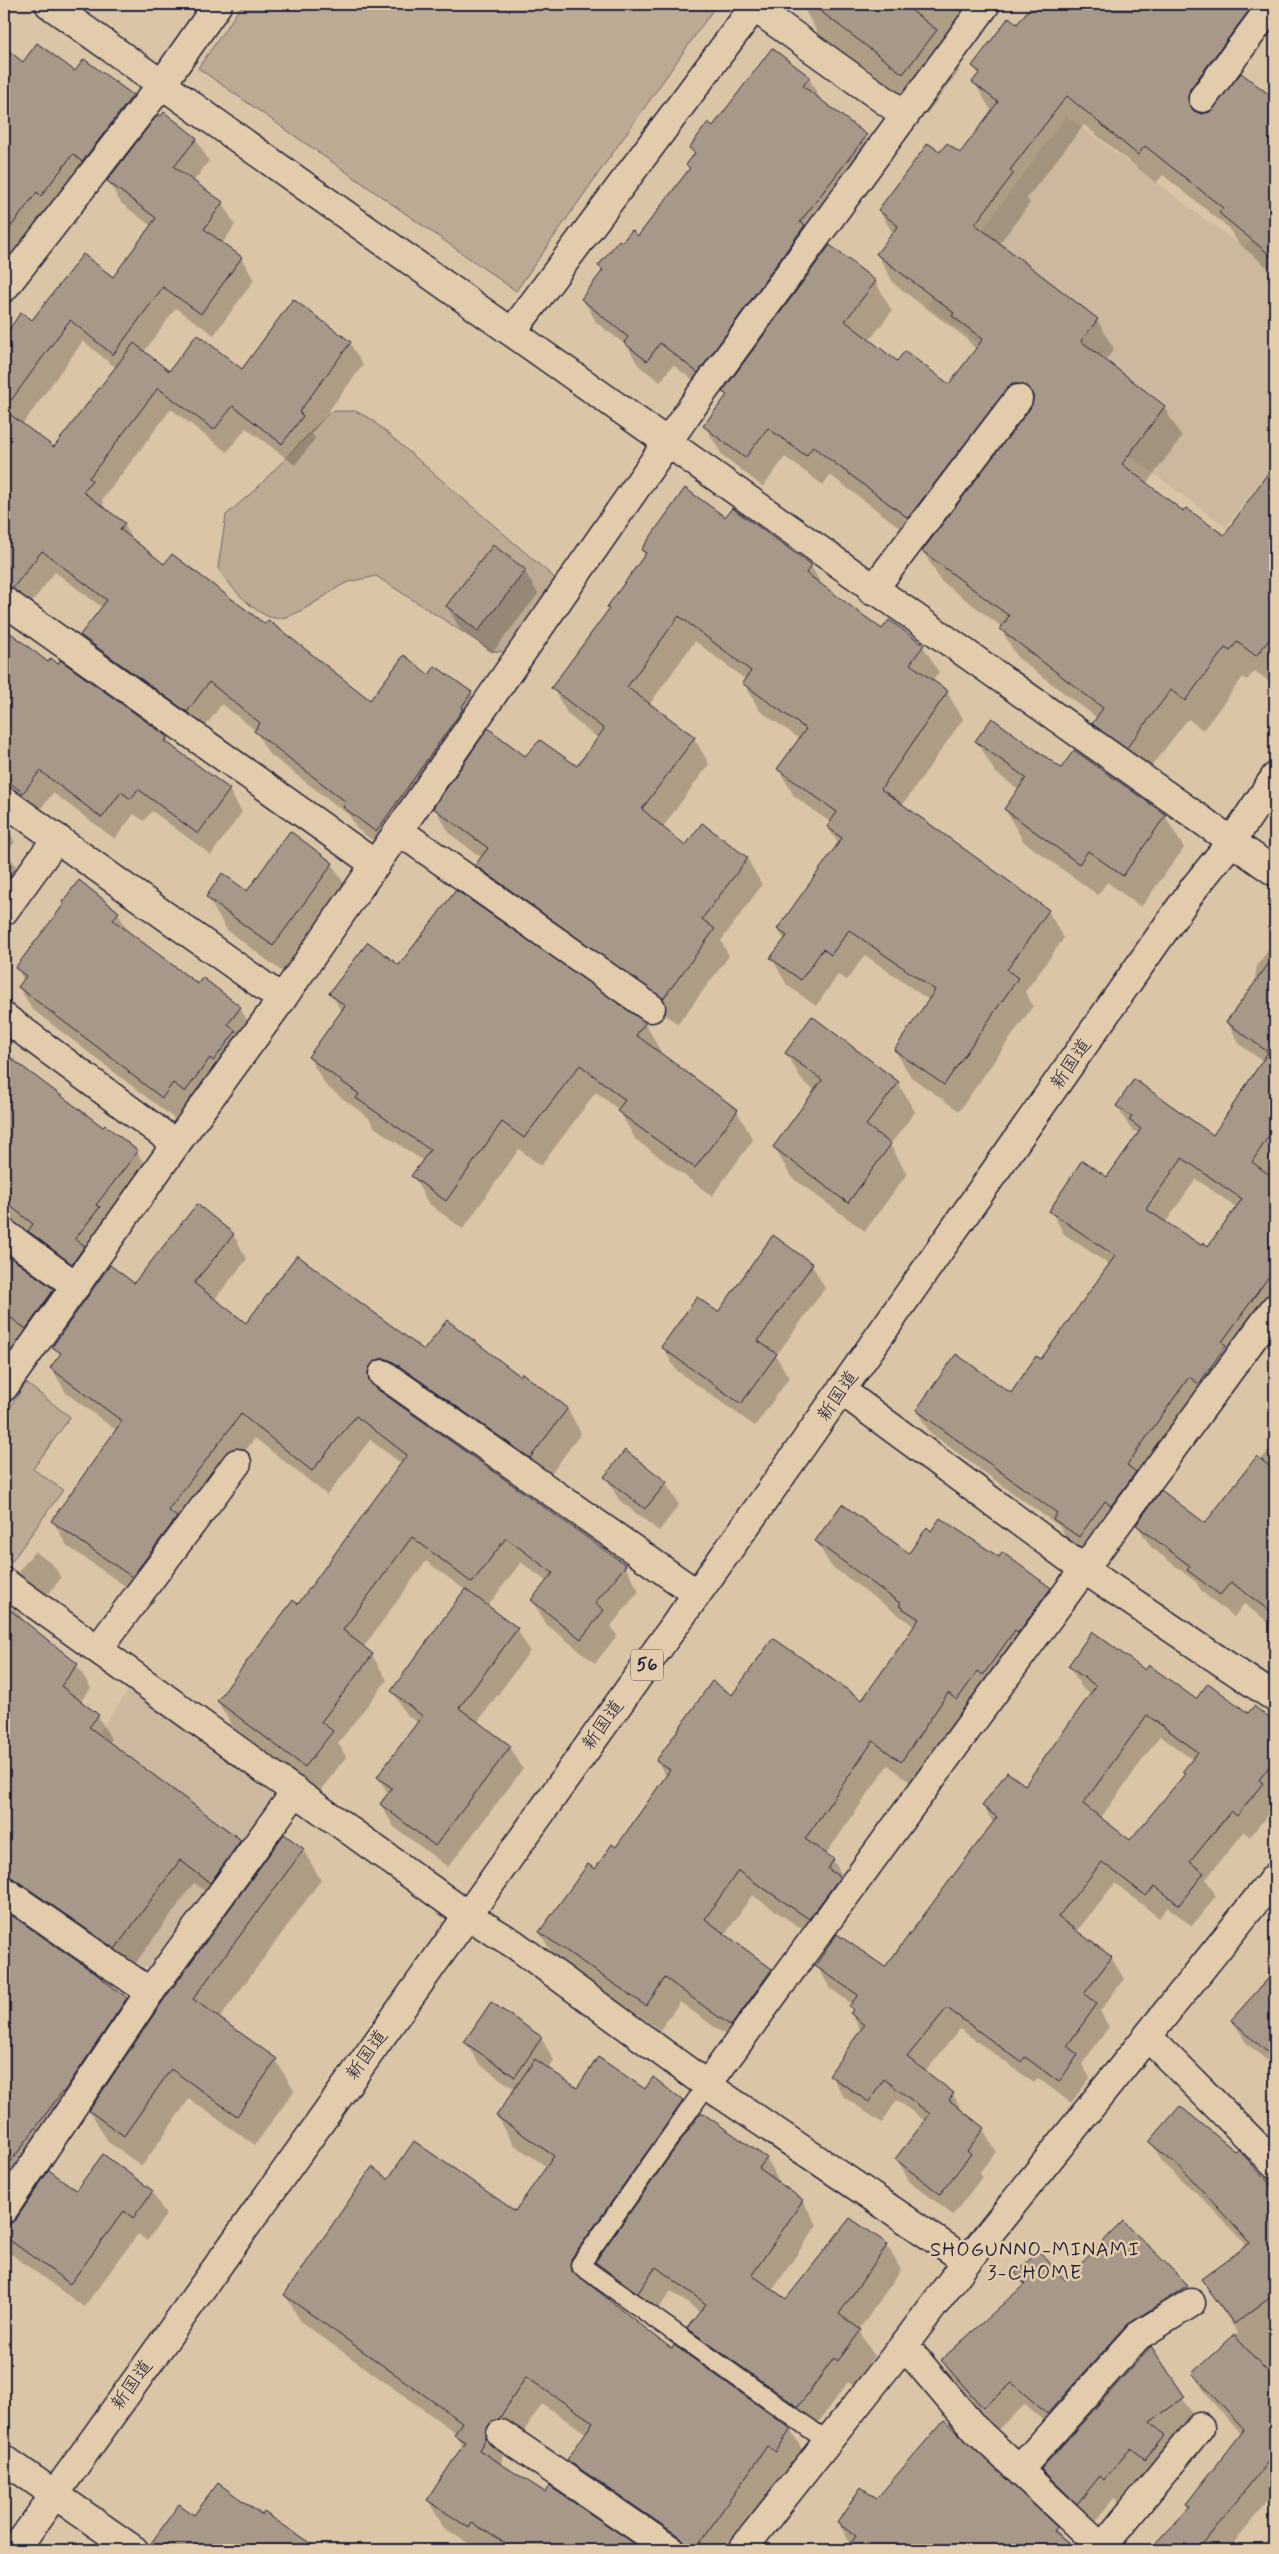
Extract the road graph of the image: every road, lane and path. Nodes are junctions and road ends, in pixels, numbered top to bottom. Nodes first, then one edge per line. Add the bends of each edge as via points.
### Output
1 (49, 4) edge
2 (218, 4) edge
3 (986, 4) edge
4 (1273, 4) edge
5 (162, 84) junction
6 (1203, 98) dead end
7 (905, 114) junction
8 (4, 288) edge
9 (512, 332) junction
10 (1018, 399) dead end
11 (667, 442) junction
12 (872, 590) junction
13 (4, 601) edge
14 (1275, 777) edge
15 (4, 801) edge
16 (399, 830) junction
17 (57, 838) junction
18 (1232, 841) junction
19 (376, 865) junction
20 (1275, 872) edge
21 (4, 911) edge
22 (282, 999) junction
23 (651, 1008) dead end
24 (4, 1017) edge
25 (176, 1144) junction
26 (4, 1234) edge
27 (76, 1286) junction
28 (1275, 1308) edge
29 (383, 1374) dead end
30 (4, 1388) edge
31 (842, 1391) junction
32 (237, 1463) dead end
33 (1085, 1570) junction
34 (4, 1582) edge
35 (697, 1594) junction
36 (98, 1649) junction
37 (1275, 1698) edge
38 (296, 1791) junction
39 (1275, 1877) edge
40 (4, 1891) edge
41 (467, 1915) junction
42 (150, 1992) junction
43 (1148, 2037) junction
44 (707, 2085) junction
45 (1275, 2164) edge
46 (14, 2173) edge
47 (4, 2209) edge
48 (967, 2260) junction
49 (1191, 2304) dead end
50 (904, 2345) junction
51 (1200, 2427) dead end
52 (502, 2434) dead end
53 (827, 2441) junction
54 (4, 2459) edge
55 (1018, 2470) junction
56 (54, 2494) junction
57 (15, 2550) edge
58 (134, 2550) edge
59 (671, 2550) edge
60 (742, 2550) edge
61 (1102, 2550) edge

1 - 5 street
2 - 5 street
3 - 7 street
4 - 6 street
5 - 8 street
5 - 9 street
7 - 9 street via 754,7
7 - 11 street
9 - 11 street
10 - 12 street
11 - 12 street
11 - 16 street
12 - 18 street
13 - 19 street
14 - 18 street, 新国道 / 56
15 - 17 street
16 - 19 street
16 - 23 street
17 - 21 street
17 - 22 street
18 - 20 street
18 - 31 street, 新国道 / 56 via 1194,888
19 - 22 street
22 - 25 street
24 - 25 street
25 - 27 street
26 - 27 street
27 - 30 street
28 - 33 street
29 - 35 street
31 - 33 street
31 - 35 street, 新国道 / 56
32 - 36 street
33 - 37 street
33 - 44 street
34 - 36 street
35 - 41 street, 新国道 / 56
36 - 38 street
38 - 41 street
38 - 42 street
39 - 43 street
40 - 42 street
41 - 44 street via 514,1944
41 - 56 street, 新国道 / 56
42 - 46 street
43 - 45 street
43 - 48 street
44 - 48 street
44 - 53 lane via 580,2265
46 - 47 street
48 - 50 street
49 - 55 street via 1138,2336
50 - 53 street
50 - 55 street via 975,2429
51 - 61 street
52 - 59 street
53 - 60 street
54 - 56 street
55 - 61 street
56 - 57 street, 新国道 / 56
56 - 58 street

